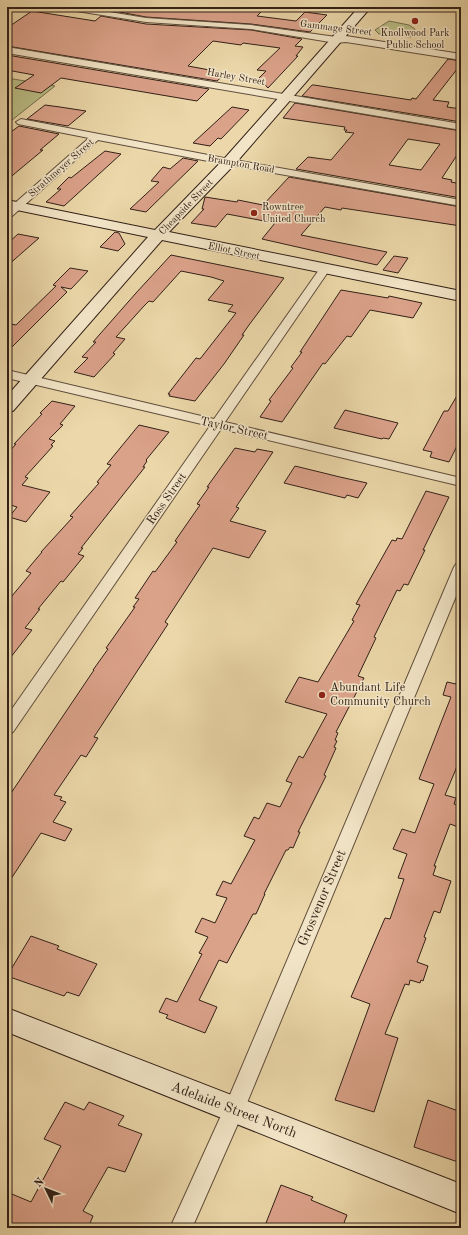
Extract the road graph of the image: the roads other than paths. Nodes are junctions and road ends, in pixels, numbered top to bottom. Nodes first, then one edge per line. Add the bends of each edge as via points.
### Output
1 (64, 7) edge
2 (365, 7) edge
3 (336, 40) junction
4 (7, 50) edge
5 (461, 57) edge
6 (286, 97) junction
7 (21, 122) dead end
8 (461, 127) edge
9 (97, 136) junction
10 (229, 162) junction
11 (461, 203) edge
12 (10, 208) edge
13 (158, 235) junction
14 (326, 269) junction
15 (461, 296) edge
16 (7, 374) edge
17 (30, 380) junction
18 (7, 407) edge
19 (218, 425) junction
20 (461, 482) edge
21 (461, 567) edge
22 (7, 728) edge
23 (7, 1020) edge
24 (234, 1110) junction
25 (461, 1199) edge
26 (181, 1228) edge

1 - 3 street, Gammage Street via 146,20 251,27
2 - 3 street, Cheapside Street
3 - 5 street, Gammage Street via 346,39
3 - 6 street, Cheapside Street
4 - 6 street, Harley Street
6 - 8 street, Harley Street
6 - 10 street, Cheapside Street
7 - 9 street, Brampton Road
9 - 10 street, Brampton Road
9 - 12 street, Strathmeyer Street
10 - 11 street, Brampton Road
10 - 13 street, Cheapside Street
12 - 13 street, Elliot Street
13 - 14 street, Elliot Street
13 - 17 street, Cheapside Street
14 - 15 street, Elliot Street
14 - 19 street, Ross Street
16 - 17 street, Taylor Street
17 - 18 street, Cheapside Street
17 - 19 street, Taylor Street
19 - 20 street, Taylor Street
19 - 22 street, Ross Street
21 - 24 street, Grosvenor Street
23 - 24 street, Adelaide Street North
24 - 25 street, Adelaide Street North
24 - 26 street, Grosvenor Street

